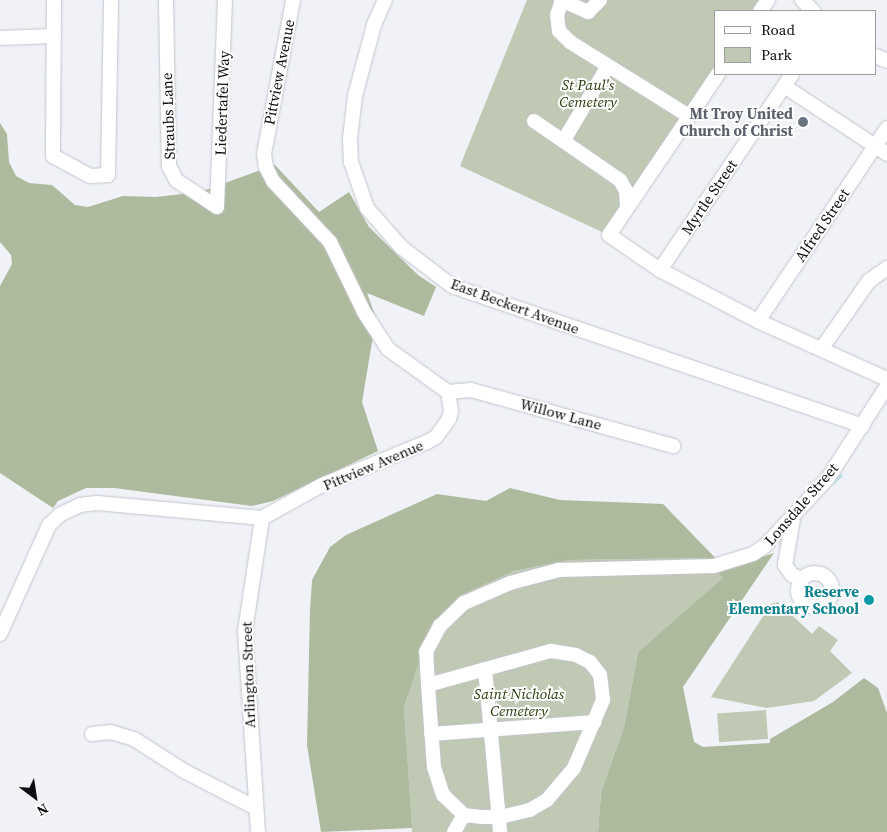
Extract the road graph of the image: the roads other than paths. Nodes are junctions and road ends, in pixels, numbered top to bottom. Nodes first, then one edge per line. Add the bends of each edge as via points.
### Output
1 (54, 0) edge
2 (111, 0) edge
3 (166, 0) edge
4 (225, 0) edge
5 (293, 0) edge
6 (385, 0) edge
7 (562, 0) edge
8 (600, 0) edge
9 (54, 36) junction
10 (0, 38) edge
11 (608, 66) junction
12 (717, 75) edge
13 (791, 75) edge
14 (784, 86) junction
15 (689, 116) junction
16 (534, 121) dead end
17 (887, 128) edge
18 (564, 140) junction
19 (874, 147) junction
20 (887, 154) edge
21 (218, 207) joint
22 (627, 207) junction
23 (887, 268) edge
24 (660, 270) junction
25 (758, 321) junction
26 (822, 348) junction
27 (887, 379) edge
28 (887, 386) edge
29 (448, 392) junction
30 (863, 426) junction
31 (673, 446) dead end
32 (794, 516) junction
33 (262, 518) junction
34 (802, 579) dead end
35 (0, 634) edge
36 (485, 669) junction
37 (428, 685) junction
38 (595, 722) junction
39 (491, 729) junction
40 (92, 734) dead end
41 (431, 734) junction
42 (256, 808) junction
43 (464, 815) junction
44 (499, 818) junction
45 (258, 832) edge
46 (454, 832) edge
47 (500, 832) edge

1 - 9 street
2 - 9 street via 108,175 90,176 53,156
3 - 21 street, Straubs Lane via 169,166 176,180
4 - 21 street, Liedertafel Way
5 - 29 street, Pittview Avenue via 264,154 266,167 273,181 330,242 364,312 388,349
6 - 30 street, East Beckert Avenue via 374,25 355,96 351,162 367,208 401,247 452,286
7 - 8 street via 588,12
7 - 11 street via 557,15 559,30 570,42
9 - 10 street
11 - 15 street
11 - 18 street
12 - 15 street
13 - 14 street, Myrtle Street
14 - 19 street
14 - 24 street, Myrtle Street
15 - 22 street
16 - 18 street
17 - 19 street, Alfred Street
18 - 22 street via 620,180 626,191
19 - 20 street
19 - 25 street, Alfred Street
22 - 24 street via 608,235
23 - 26 street via 868,281
24 - 25 street
25 - 26 street
26 - 27 street
28 - 30 street, Lonsdale Street
29 - 31 street, Willow Lane via 470,390
29 - 33 street, Pittview Avenue via 451,410 436,436 322,485
30 - 32 street, Lonsdale Street via 828,478
32 - 34 street via 785,565
32 - 37 street, Lonsdale Street via 753,554 714,566 559,570 510,583 464,603 440,626 426,652
33 - 35 street via 97,503 80,505 61,514 50,525
33 - 42 street, Arlington Street via 245,631
36 - 37 street
36 - 38 street via 551,651 576,654 590,662 602,682 603,700
36 - 39 street
37 - 41 street, Lonsdale Street
38 - 39 street
38 - 44 street via 574,768 560,787 530,810
39 - 41 street
39 - 44 street
40 - 42 street via 110,732 134,739 184,771
41 - 43 street, Lonsdale Street via 437,782 443,795
42 - 45 street, Arlington Street
43 - 44 street
43 - 46 street
44 - 47 street

